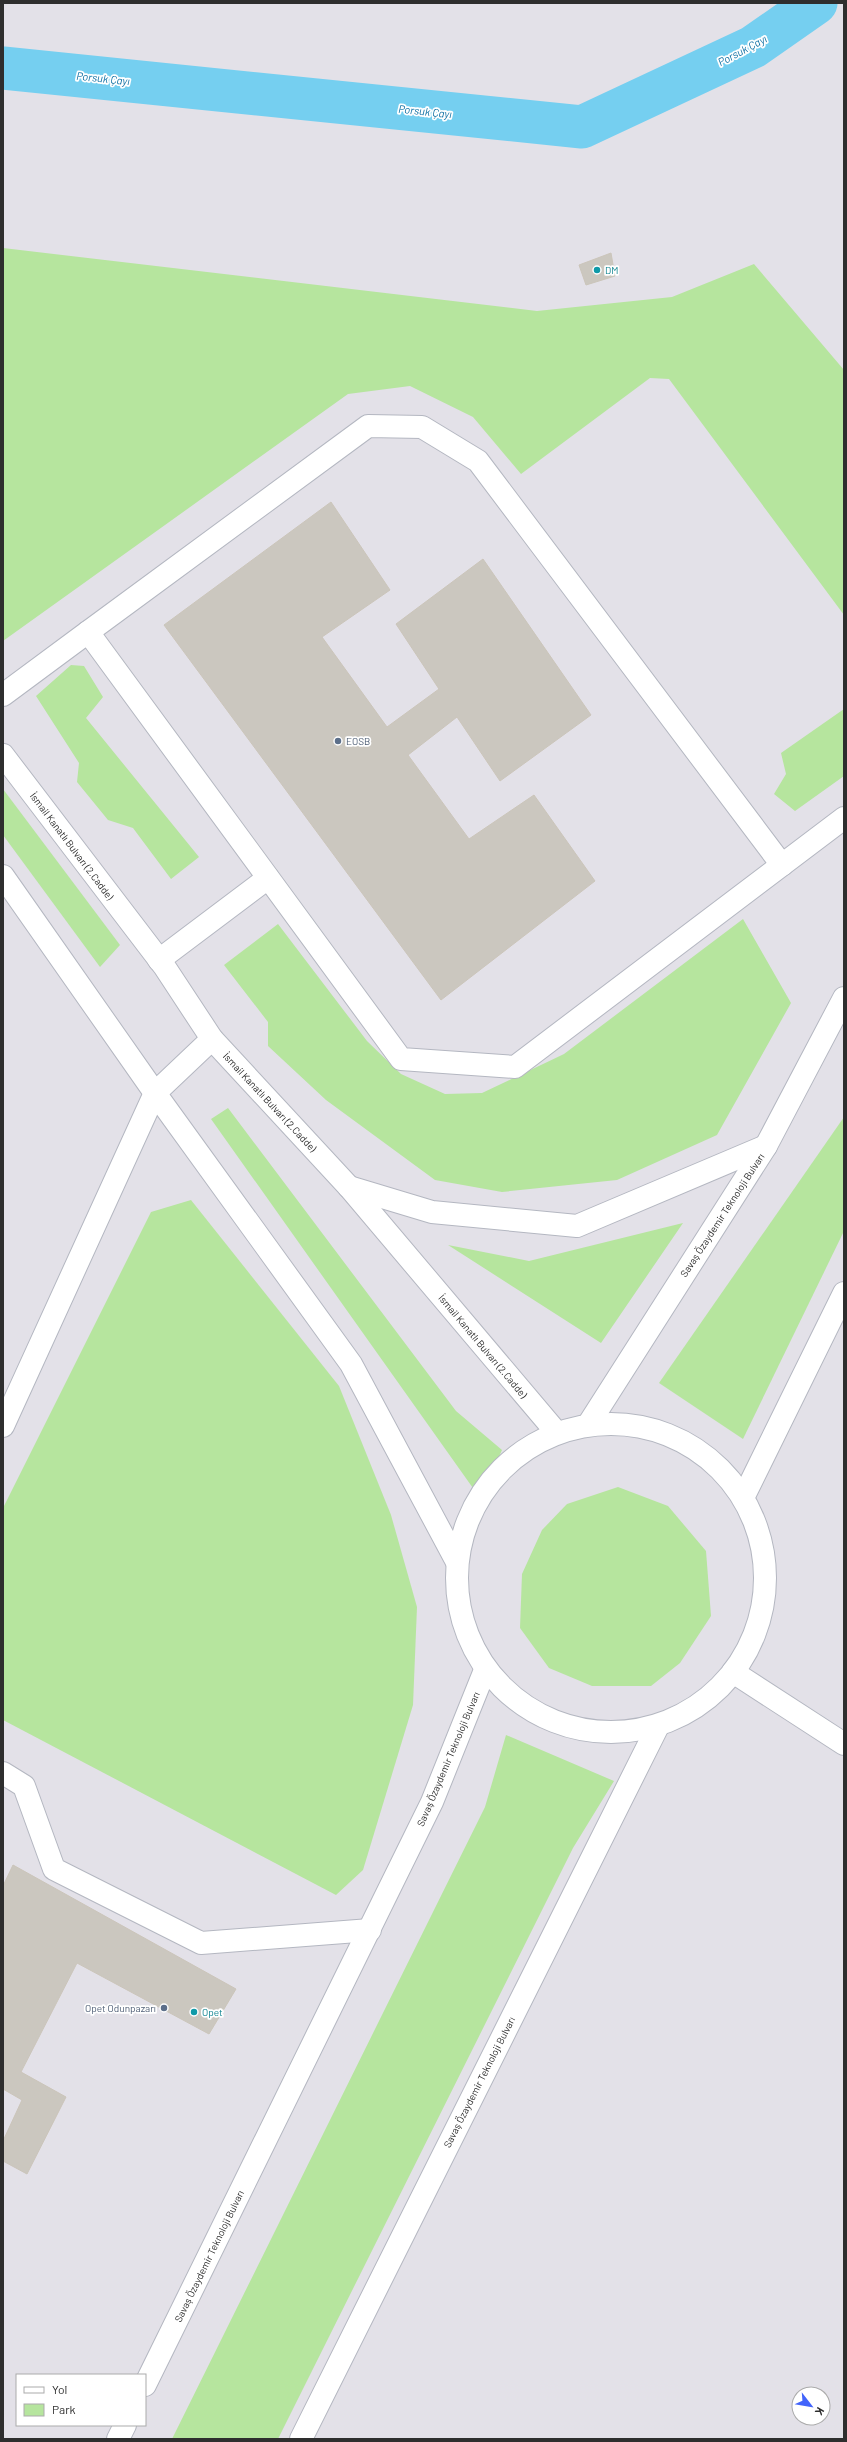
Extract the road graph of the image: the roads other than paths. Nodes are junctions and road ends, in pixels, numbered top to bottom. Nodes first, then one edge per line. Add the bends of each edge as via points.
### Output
1 (88, 632) junction
2 (3, 695) edge
3 (3, 755) edge
4 (844, 818) edge
5 (782, 865) junction
6 (3, 876) edge
7 (268, 878) junction
8 (159, 960) junction
9 (844, 998) edge
10 (212, 1038) junction
11 (155, 1093) junction
12 (766, 1146) junction
13 (349, 1187) junction
14 (844, 1293) edge
15 (588, 1425) junction
16 (3, 1426) edge
17 (556, 1433) junction
18 (743, 1498) junction
19 (457, 1562) junction
20 (485, 1670) junction
21 (733, 1672) junction
22 (658, 1726) junction
23 (844, 1744) edge
24 (3, 1773) edge
25 (370, 1930) junction
26 (146, 2383) edge
27 (124, 2426) edge
28 (118, 2439) edge
29 (301, 2439) edge

1 - 2 street
1 - 5 street via 368,426 422,427 478,461
1 - 7 street
3 - 8 street, İsmail Kanatlı Bulvarı (2.Cadde)
4 - 5 street
5 - 7 street via 515,1067 401,1059
6 - 11 street
7 - 8 street
8 - 10 street, İsmail Kanatlı Bulvarı (2.Cadde)
9 - 12 street, Savaş Özaydemir Teknoloji Bulvarı
10 - 11 street
10 - 13 street, İsmail Kanatlı Bulvarı (2.Cadde)
11 - 16 street
11 - 19 street via 351,1364
12 - 13 street via 577,1226 432,1212
12 - 15 street, Savaş Özaydemir Teknoloji Bulvarı
13 - 17 street, İsmail Kanatlı Bulvarı (2.Cadde)
14 - 18 street
15 - 17 street
15 - 18 street via 633,1425 676,1438 714,1463
17 - 19 street via 519,1454 489,1483 467,1520
18 - 21 street via 761,1540 765,1586 756,1631
19 - 20 street via 461,1619
20 - 22 street via 520,1704 562,1726 611,1734
20 - 25 street, Savaş Özaydemir Teknoloji Bulvarı via 432,1802
21 - 22 street via 700,1705
21 - 23 street
22 - 29 street, Savaş Özaydemir Teknoloji Bulvarı
24 - 25 street via 24,1786 54,1869 201,1943
25 - 26 street, Savaş Özaydemir Teknoloji Bulvarı
27 - 28 street

